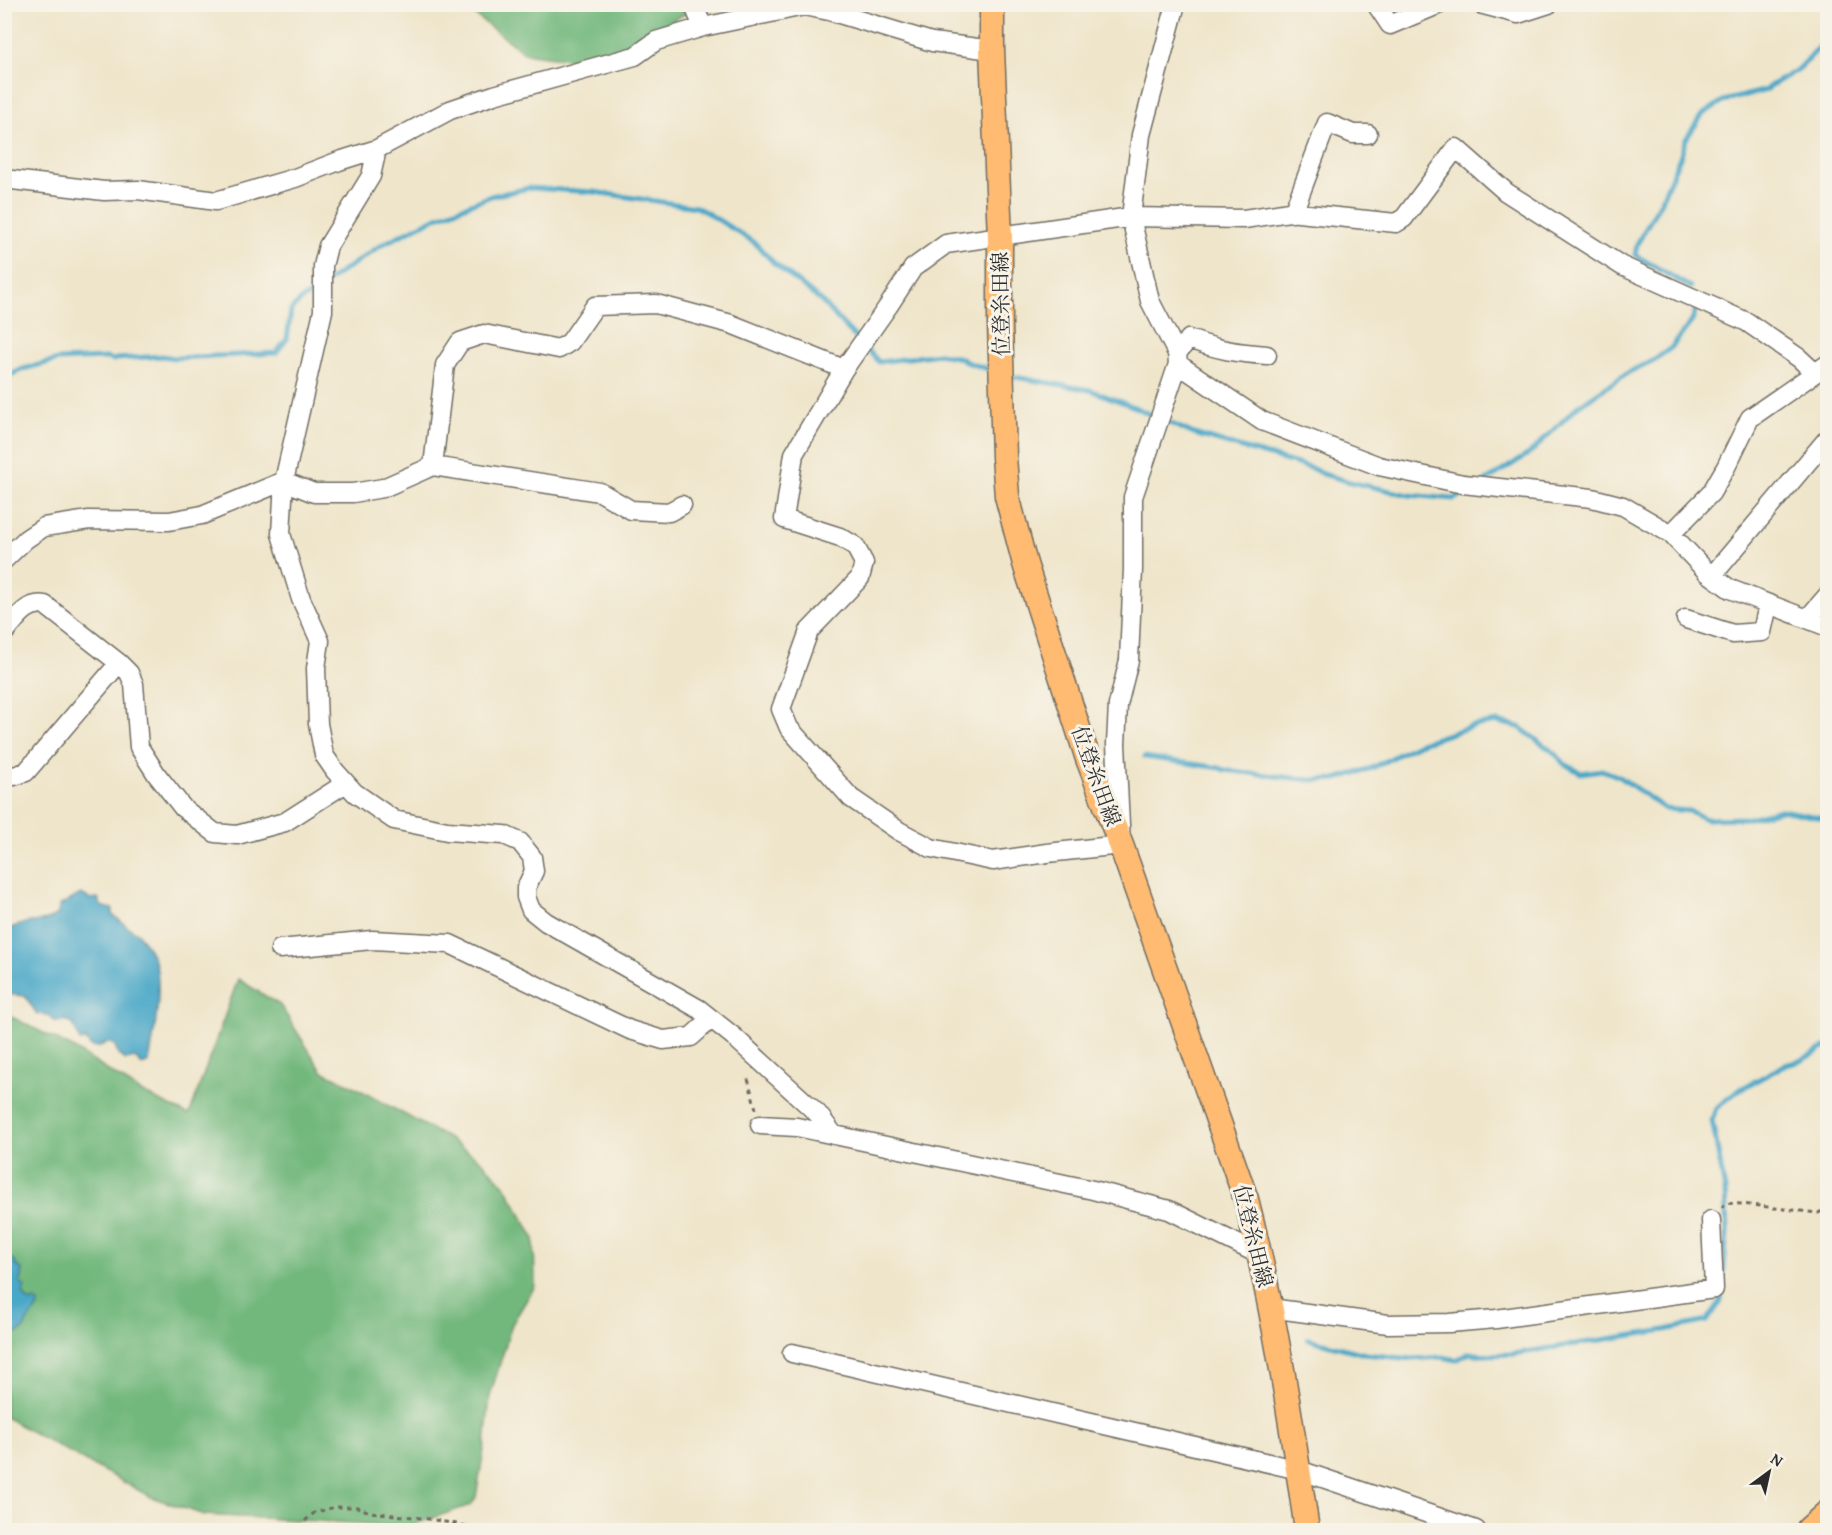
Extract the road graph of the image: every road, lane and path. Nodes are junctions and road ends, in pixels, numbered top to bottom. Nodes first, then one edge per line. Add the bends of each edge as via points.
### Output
1 (693, 4) edge
2 (992, 4) edge
3 (1176, 4) edge
4 (1376, 4) edge
5 (1440, 4) edge
6 (1480, 4) edge
7 (1549, 4) edge
8 (703, 27) junction
9 (992, 50) junction
10 (1368, 134) dead end
11 (377, 149) junction
12 (4, 179) edge
13 (1293, 213) junction
14 (1131, 217) junction
15 (1000, 237) junction
16 (1268, 356) dead end
17 (1177, 359) junction
18 (1821, 368) edge
19 (844, 369) junction
20 (1827, 438) edge
21 (433, 466) junction
22 (284, 481) junction
23 (682, 505) dead end
24 (1671, 534) junction
25 (4, 560) edge
26 (1712, 576) junction
27 (1827, 595) edge
28 (1768, 604) junction
29 (1686, 619) dead end
30 (1807, 619) junction
31 (1827, 627) edge
32 (4, 633) edge
33 (119, 663) junction
34 (4, 774) edge
35 (346, 783) junction
36 (1120, 845) junction
37 (280, 949) dead end
38 (711, 1019) junction
39 (748, 1079) dead end
40 (760, 1125) joint
41 (834, 1135) junction
42 (1827, 1209) edge
43 (1711, 1220) joint
44 (1260, 1255) junction
45 (1270, 1308) junction
46 (792, 1353) dead end
47 (1299, 1470) junction
48 (1827, 1514) edge
49 (303, 1530) edge
50 (489, 1530) edge
51 (1307, 1530) edge
52 (1476, 1530) edge
53 (1810, 1530) edge

1 - 8 street
2 - 9 main road, 位登糸田線
3 - 14 street via 1141,135
4 - 5 street via 1390,25
6 - 7 street via 1518,14
8 - 9 street via 804,6 932,42
8 - 11 street via 656,41 635,56 450,110
9 - 15 main road, 位登糸田線
10 - 13 street via 1353,134 1327,123
11 - 12 street via 216,201
11 - 22 street via 371,176 328,246 323,267 323,311
13 - 14 street via 1244,219
13 - 18 street via 1396,223 1404,218 1456,148 1506,192 1613,260 1747,322 1799,358
14 - 15 street
14 - 17 street via 1150,302
15 - 19 street via 946,244 913,268
15 - 36 main road, 位登糸田線 via 1007,496 1088,759
16 - 17 street via 1232,353 1189,339
17 - 24 street via 1262,421 1379,466 1463,484 1592,498 1623,506
17 - 36 street via 1133,497 1129,660 1118,705 1116,744
18 - 24 street via 1750,418 1711,493
19 - 21 street via 732,324 656,304 595,306 570,342 559,349 484,334 460,342 445,365
19 - 36 street via 794,454 784,519 840,537 855,546 864,563 860,578 809,631 781,709 789,728 851,798 931,848 993,861
20 - 26 street
21 - 22 street via 383,488 353,493 314,493
21 - 23 street via 600,492 631,510 669,512
22 - 25 street via 202,515 169,521 89,520 44,527
22 - 35 street via 281,534 301,598 320,641 316,668 318,724 324,755
24 - 26 street
26 - 28 street via 1730,589
27 - 30 street
28 - 29 street via 1762,632 1732,634
28 - 30 street
30 - 31 street
32 - 33 street via 27,607 45,605
33 - 34 street via 26,772
33 - 35 street via 134,684 139,747 183,808 215,833 237,835 285,822
35 - 38 street via 394,820 447,831 504,835 520,842 532,857 534,871 526,888 531,910
36 - 44 main road, 位登糸田線 via 1246,1199
37 - 38 street via 372,940 450,944 630,1030 663,1040 691,1037
38 - 41 street via 818,1114
39 - 40 path
40 - 41 street
41 - 44 street via 1169,1210
42 - 43 path via 1818,1213 1725,1203
43 - 45 street via 1714,1289 1449,1323 1388,1324
44 - 45 main road, 位登糸田線
45 - 47 main road, 位登糸田線
46 - 47 street
47 - 51 main road, 位登糸田線
47 - 52 street
48 - 53 highway
49 - 50 path via 314,1513 335,1507 357,1507

